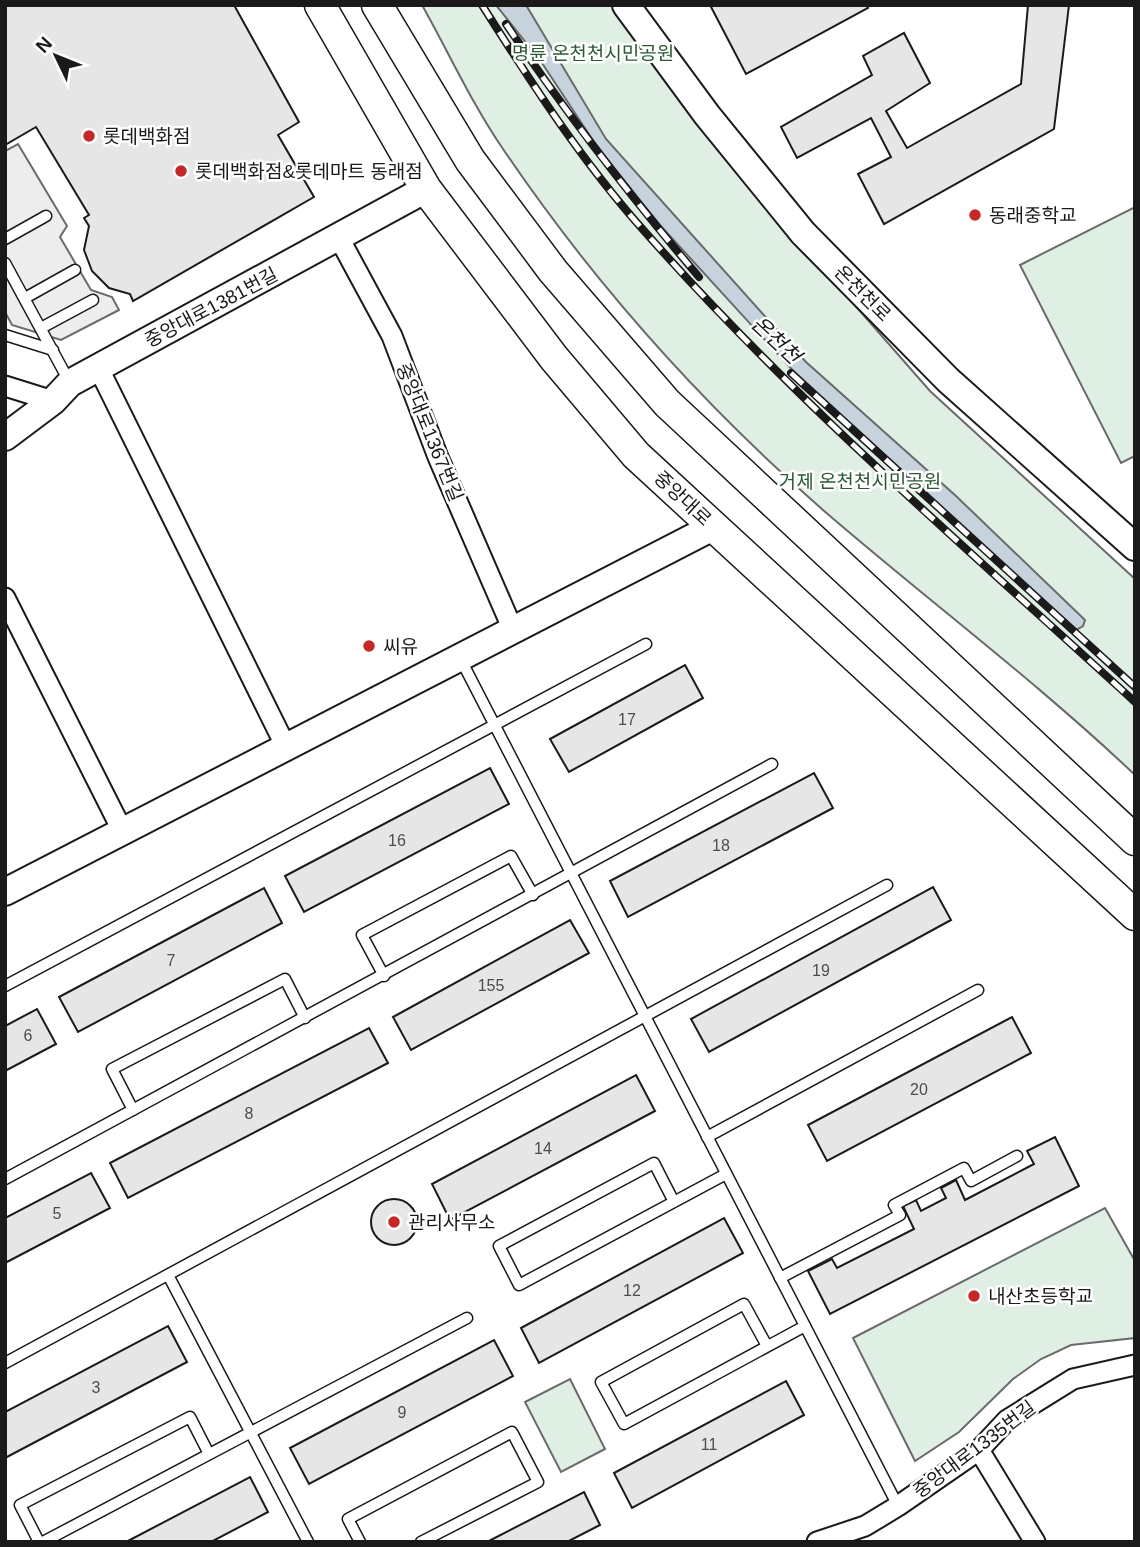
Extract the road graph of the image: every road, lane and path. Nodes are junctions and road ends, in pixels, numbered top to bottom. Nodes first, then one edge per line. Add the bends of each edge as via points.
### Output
1 (320, 5) edge
2 (377, 5) edge
3 (626, 5) edge
4 (426, 189) junction
5 (46, 216) dead end
6 (5, 239) edge
7 (339, 239) junction
8 (5, 263) edge
9 (75, 270) dead end
10 (25, 298) junction
11 (93, 300) dead end
12 (41, 328) junction
13 (5, 335) edge
14 (53, 350) junction
15 (98, 367) junction
16 (5, 386) edge
17 (62, 392) junction
18 (5, 437) edge
19 (713, 527) junction
20 (1135, 547) edge
21 (5, 598) edge
22 (513, 630) junction
23 (646, 644) dead end
24 (460, 657) junction
25 (495, 726) junction
26 (286, 747) junction
27 (772, 764) dead end
28 (122, 832) junction
29 (1135, 840) edge
30 (572, 874) junction
31 (887, 885) dead end
32 (5, 892) edge
33 (533, 895) junction
34 (1135, 915) edge
35 (384, 976) junction
36 (5, 986) edge
37 (978, 990) dead end
38 (645, 1016) junction
39 (305, 1018) junction
40 (133, 1110) junction
41 (708, 1137) junction
42 (1017, 1156) dead end
43 (726, 1174) junction
44 (5, 1179) edge
45 (674, 1202) junction
46 (168, 1275) junction
47 (780, 1278) junction
48 (467, 1318) dead end
49 (805, 1326) junction
50 (767, 1346) junction
51 (5, 1363) edge
52 (1135, 1365) edge
53 (249, 1432) junction
54 (979, 1450) junction
55 (209, 1454) junction
56 (898, 1506) junction
57 (41, 1542) edge
58 (308, 1542) edge
59 (360, 1542) edge
60 (421, 1542) edge
61 (817, 1542) edge
62 (1035, 1542) edge

1 - 4 main road, 중앙대로
2 - 29 main road via 470,160 553,271 667,403
3 - 20 street, 온천천로 via 803,233 948,380
4 - 7 street, 중앙대로1381번길
4 - 19 main road, 중앙대로 via 554,358 636,455
5 - 6 lane
7 - 15 street, 중앙대로1381번길
7 - 22 street, 중앙대로1367번길 via 392,336 438,457
8 - 10 lane
9 - 10 lane
10 - 12 lane
11 - 12 lane
12 - 14 lane
13 - 14 lane
14 - 17 lane
15 - 17 street, 중앙대로1381번길
15 - 26 street
16 - 17 street
17 - 18 street, 중앙대로1381번길
19 - 22 street
19 - 34 main road, 중앙대로
21 - 28 street
22 - 24 street
23 - 25 lane
24 - 25 lane
24 - 26 street
25 - 30 lane
25 - 36 lane
26 - 28 street
27 - 30 lane
28 - 32 street
30 - 33 lane
30 - 38 lane
31 - 38 lane
33 - 35 lane
33 - 35 lane via 511,856 362,935
35 - 39 lane
37 - 41 lane
38 - 41 lane
38 - 46 lane
39 - 40 lane
39 - 40 lane via 285,979 113,1069
40 - 44 lane
41 - 43 lane
42 - 47 lane via 971,1181 964,1168 894,1205 900,1215
43 - 45 lane
43 - 47 lane
45 - 45 lane via 654,1163 499,1246 519,1284
46 - 51 lane
46 - 53 lane
47 - 49 lane
48 - 53 lane
49 - 50 lane
49 - 56 lane
50 - 50 lane via 744,1304 601,1382 624,1424
52 - 54 street, 중앙대로1335번길 via 1073,1379 1007,1420
53 - 55 lane
53 - 58 lane
54 - 56 street, 중앙대로1335번길
54 - 62 street
55 - 57 lane
55 - 57 lane via 190,1417 20,1505
56 - 61 street, 중앙대로1335번길 via 865,1526
59 - 60 lane via 348,1518 512,1432 538,1482

